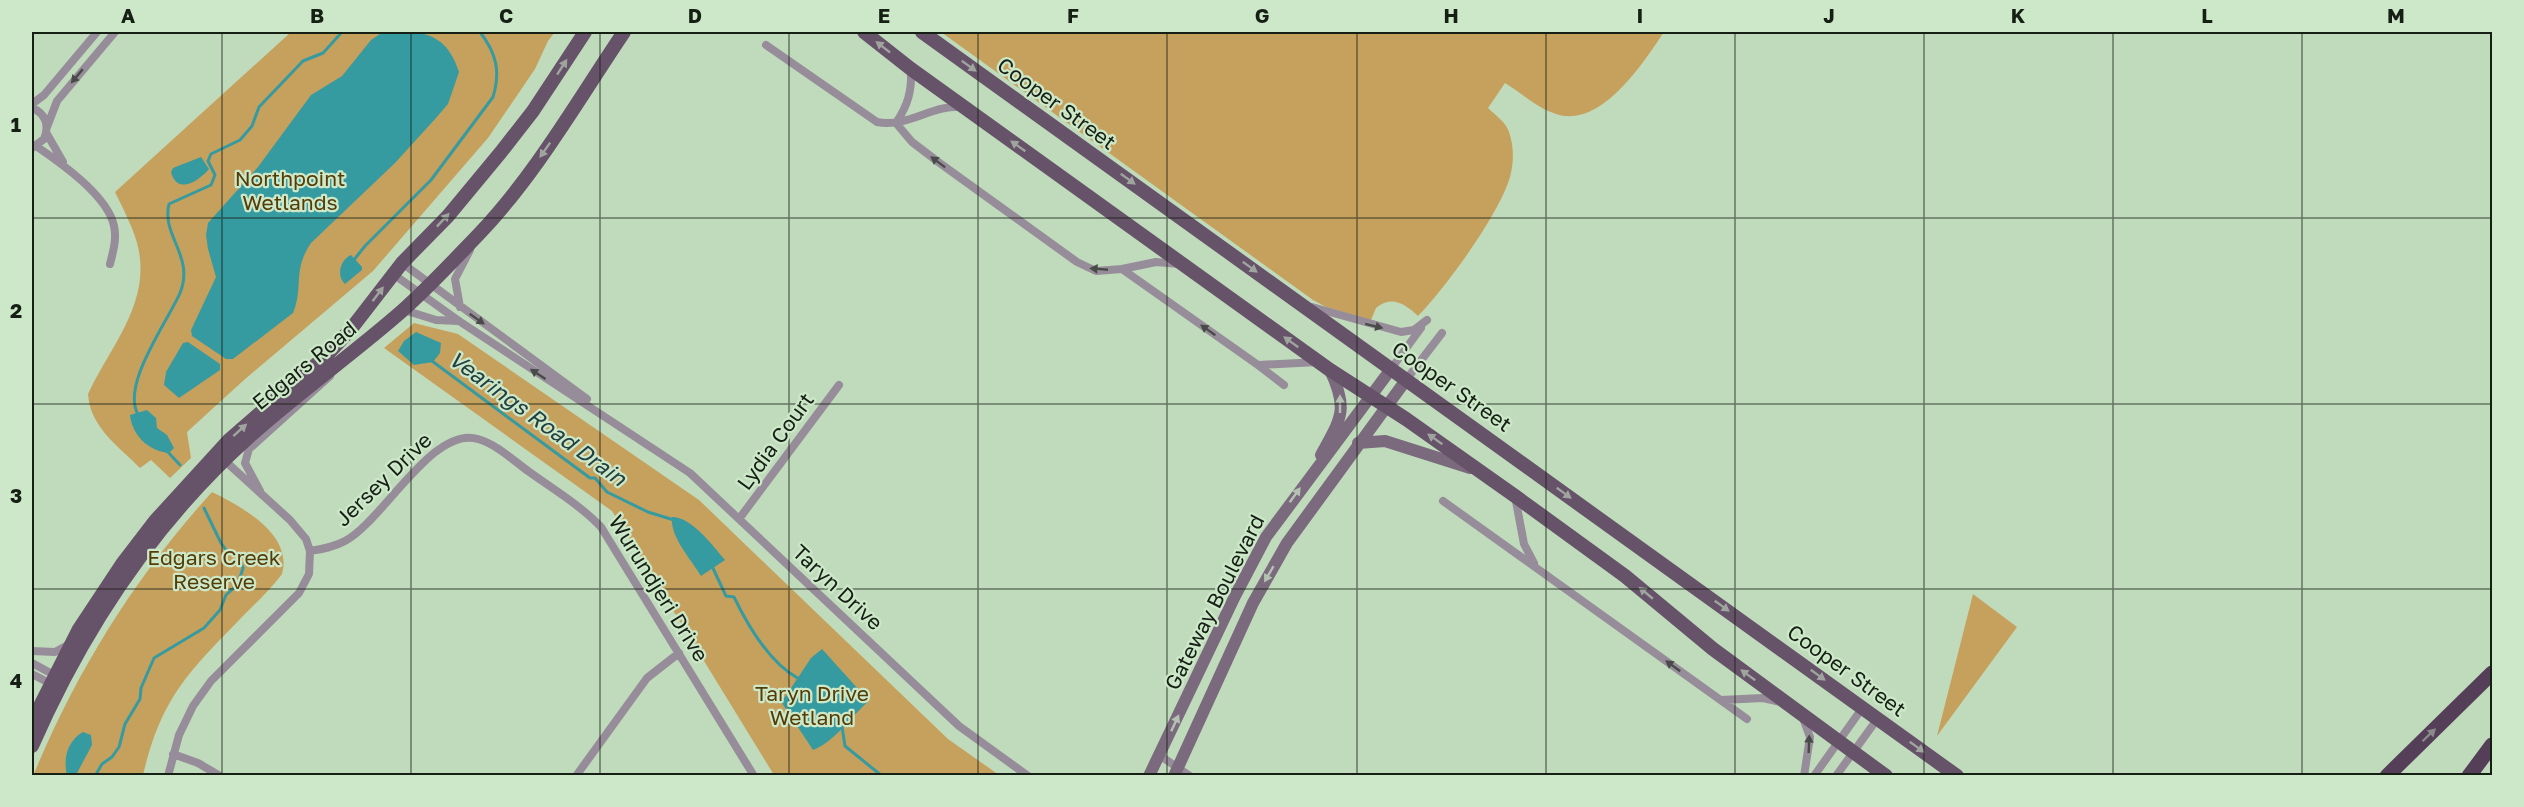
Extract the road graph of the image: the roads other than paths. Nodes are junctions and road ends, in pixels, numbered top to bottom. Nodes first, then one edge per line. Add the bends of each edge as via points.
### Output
1 (97, 32) edge
2 (115, 32) edge
3 (585, 32) edge
4 (624, 32) edge
5 (864, 32) edge
6 (922, 32) edge
7 (766, 45) dead end
8 (911, 69) junction
9 (32, 106) edge
10 (964, 108) junction
11 (896, 123) junction
12 (47, 130) junction
13 (34, 147) edge
14 (65, 165) junction
15 (479, 234) junction
16 (402, 262) junction
17 (110, 264) dead end
18 (1183, 264) junction
19 (1122, 268) junction
20 (393, 274) junction
21 (425, 289) junction
22 (1299, 302) junction
23 (460, 307) junction
24 (404, 310) junction
25 (459, 321) junction
26 (1442, 333) dead end
27 (347, 356) junction
28 (1258, 365) junction
29 (1324, 366) junction
30 (1391, 369) junction
31 (1407, 380) junction
32 (839, 385) dead end
33 (1284, 385) dead end
34 (1370, 397) junction
35 (1386, 405) junction
36 (623, 427) junction
37 (468, 437) joint
38 (1358, 444) junction
39 (222, 456) junction
40 (1480, 471) junction
41 (1310, 474) junction
42 (260, 490) junction
43 (1515, 496) junction
44 (1443, 501) dead end
45 (739, 519) junction
46 (310, 551) junction
47 (1538, 568) junction
48 (1235, 596) junction
49 (1253, 603) junction
50 (72, 642) junction
51 (32, 651) edge
52 (679, 653) junction
53 (32, 663) edge
54 (2493, 673) edge
55 (32, 674) edge
56 (56, 681) junction
57 (1721, 700) junction
58 (1787, 704) junction
59 (1863, 707) junction
60 (1801, 714) junction
61 (1878, 718) junction
62 (1747, 719) dead end
63 (32, 722) edge
64 (1839, 741) junction
65 (2493, 745) edge
66 (32, 746) edge
67 (1854, 752) junction
68 (173, 754) junction
69 (1160, 755) junction
70 (1176, 771) edge
71 (168, 776) edge
72 (220, 776) edge
73 (576, 776) edge
74 (754, 776) edge
75 (1028, 776) edge
76 (1149, 776) edge
77 (1190, 776) edge
78 (1804, 776) edge
79 (1814, 776) edge
80 (1836, 776) edge
81 (1886, 776) edge
82 (1957, 776) edge
83 (2387, 776) edge
84 (2469, 776) edge

1 - 9 street
2 -> 12 street via 57,101
16 -> 3 main road, Edgars Road via 448,216 508,144
4 -> 15 main road, Edgars Road via 530,172
8 -> 5 main road
6 -> 22 main road, Cooper Street
7 - 11 street via 869,119
8 - 10 main road
8 - 11 street via 910,95
9 - 12 street via 42,114
10 - 11 street via 937,108
18 -> 10 main road
19 -> 11 street via 1096,271 1077,262 912,142
12 - 13 street
12 - 14 street
13 - 14 street
14 - 17 street via 112,219 115,241
15 - 21 main road, Edgars Road
15 - 23 street via 455,279
16 - 20 main road, Edgars Road
16 - 21 street, Taryn Drive
18 - 19 street via 1156,262
29 -> 18 main road
28 -> 19 street
20 - 21 street, Taryn Drive
39 -> 20 main road, Edgars Road via 333,349
21 - 23 street, Taryn Drive
21 - 24 main road, Edgars Road
21 - 25 street, Taryn Drive
22 - 30 main road, Cooper Street
22 -> 30 street via 1329,314 1401,332 1414,330 1427,320
23 -> 36 street, Taryn Drive via 536,359
24 - 25 street via 436,320
24 - 27 main road, Edgars Road
36 -> 25 street, Taryn Drive
26 - 31 street
27 - 39 main road, Edgars Road
27 - 42 street via 322,385 249,449 245,463
28 - 29 street
28 - 33 street
29 - 34 main road
41 -> 29 street via 1336,429 1341,409 1342,397
30 - 31 main road, Cooper Street
30 - 34 street, Gateway Boulevard
31 - 35 street, Gateway Boulevard
31 -> 59 main road, Cooper Street
32 - 45 street, Lydia Court
34 - 35 main road
34 - 41 street, Gateway Boulevard via 1336,446
35 - 38 street, Gateway Boulevard
40 -> 35 main road
36 - 45 street, Taryn Drive via 690,473
37 - 46 street, Jersey Drive via 456,438 438,450 351,538
37 - 52 street, Wurundjeri Drive via 492,446 601,527
38 - 40 street via 1385,441
38 -> 49 street, Gateway Boulevard via 1287,543
39 - 42 street
39 - 50 main road, Edgars Road via 181,490 128,557
39 - 56 main road, Edgars Road via 132,568
40 - 43 main road
48 -> 41 street, Gateway Boulevard via 1266,537
42 - 46 street via 299,530
43 - 47 street via 1524,544
58 -> 43 main road via 1625,576
44 - 47 street
45 - 75 street, Taryn Drive via 959,726
46 - 68 street via 305,583 201,693 184,722
57 -> 47 street
48 - 49 street
69 -> 48 street, Gateway Boulevard
49 - 70 street, Gateway Boulevard
50 - 51 street via 55,652
50 - 56 main road, Edgars Road
52 - 73 street via 647,678
52 - 74 street, Wurundjeri Drive
53 - 56 street
83 -> 54 highway
55 - 56 street
56 - 63 main road, Edgars Road
56 - 66 main road, Edgars Road
57 - 58 street via 1763,698
57 - 62 street
58 - 60 main road
59 - 61 main road, Cooper Street
59 - 64 street
60 - 64 main road
78 -> 60 street via 1810,737
61 - 67 street
61 -> 82 main road, Cooper Street
64 - 67 main road
64 - 79 street
65 - 84 highway
67 - 80 street
67 - 81 main road
68 - 71 street
68 - 72 street via 198,762
69 - 70 street
69 - 76 street, Gateway Boulevard
70 - 77 street

